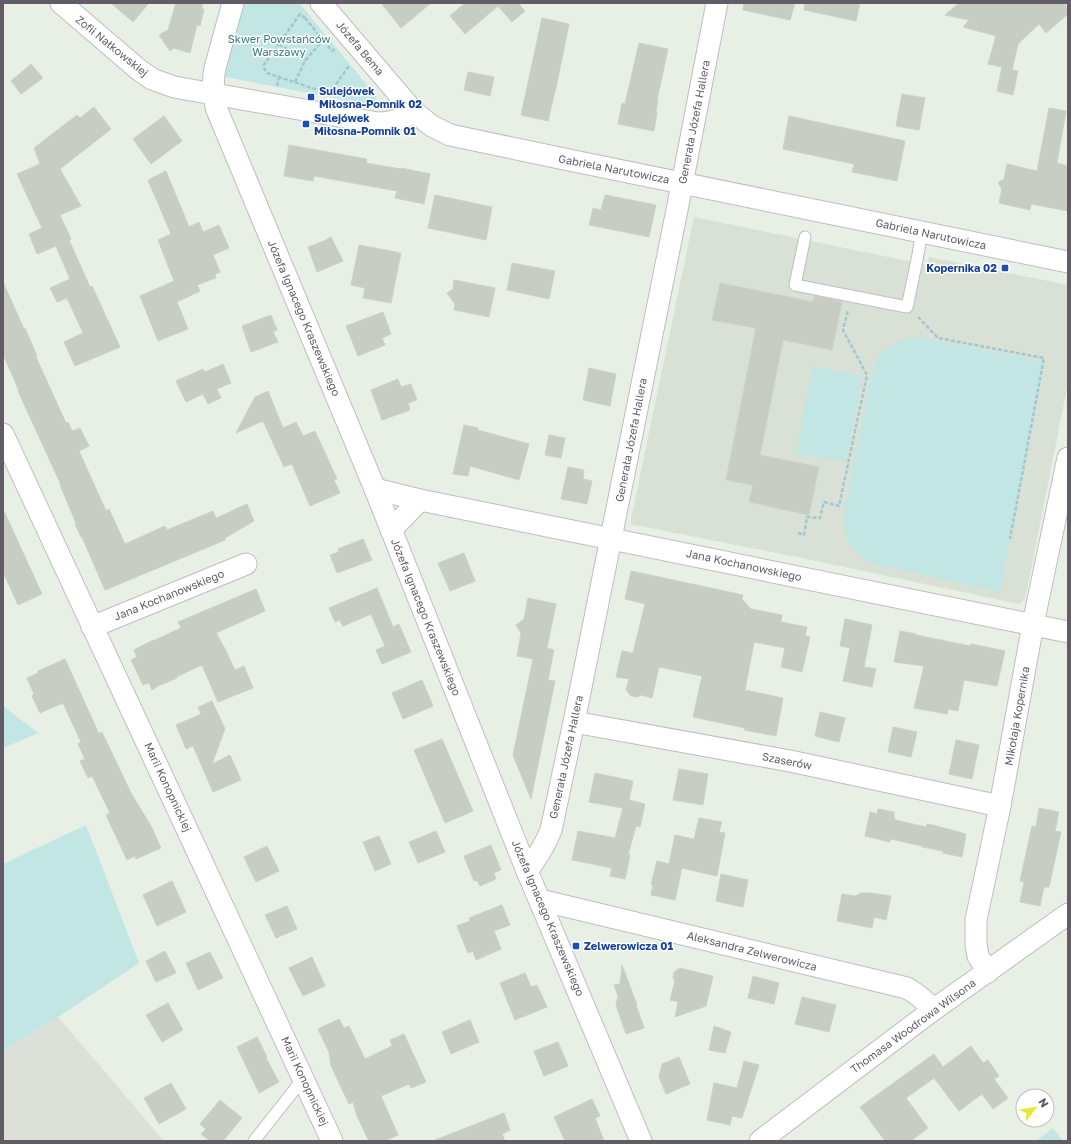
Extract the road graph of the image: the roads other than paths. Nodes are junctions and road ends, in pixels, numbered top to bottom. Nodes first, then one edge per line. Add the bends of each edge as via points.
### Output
1 (61, 3) edge
2 (234, 3) edge
3 (321, 3) edge
4 (717, 3) edge
5 (213, 94) junction
6 (414, 112) junction
7 (683, 183) junction
8 (922, 232) junction
9 (805, 237) dead end
10 (1068, 262) edge
11 (3, 434) edge
12 (1068, 458) edge
13 (375, 489) junction
14 (420, 500) junction
15 (391, 530) junction
16 (611, 538) junction
17 (246, 564) dead end
18 (1033, 624) junction
19 (92, 627) junction
20 (1068, 632) edge
21 (574, 722) junction
22 (1000, 806) junction
23 (527, 870) junction
24 (540, 900) junction
25 (1068, 914) edge
26 (988, 972) junction
27 (933, 1010) junction
28 (302, 1077) junction
29 (254, 1141) edge
30 (332, 1141) edge
31 (641, 1141) edge
32 (760, 1141) edge

1 - 5 street, Zofii Nałkowskiej via 139,70 152,78 174,87
2 - 5 street, Józefa Ignacego Kraszewskiego via 215,68
3 - 6 street, Józefa Bema
4 - 7 street, Generała Józefa Hallera
5 - 6 street via 378,122 393,122
5 - 13 street, Józefa Ignacego Kraszewskiego via 217,110
6 - 7 street, Gabriela Narutowicza via 432,126 456,136
7 - 8 street, Gabriela Narutowicza
7 - 16 street, Generała Józefa Hallera
8 - 9 lane via 908,307 795,285
8 - 10 street, Gabriela Narutowicza
11 - 19 street, Marii Konopnickiej
12 - 18 street, Mikołaja Kopernika
13 - 14 street, Jana Kochanowskiego
13 - 15 street, Józefa Ignacego Kraszewskiego
14 - 15 street
14 - 16 street, Jana Kochanowskiego
15 - 23 street, Józefa Ignacego Kraszewskiego
16 - 18 street, Jana Kochanowskiego
16 - 21 street, Generała Józefa Hallera
17 - 19 street, Jana Kochanowskiego
18 - 20 street, Jana Kochanowskiego
18 - 22 street, Mikołaja Kopernika
19 - 28 street, Marii Konopnickiej
21 - 22 street, Szaserów via 790,761
21 - 23 street, Generała Józefa Hallera via 551,830 544,846
22 - 26 street, Mikołaja Kopernika via 976,920 978,956
23 - 24 street, Józefa Ignacego Kraszewskiego
24 - 27 street, Aleksandra Zelwerowicza via 906,988
24 - 31 street, Józefa Ignacego Kraszewskiego
25 - 26 street, Thomasa Woodrowa Wilsona
26 - 27 street, Thomasa Woodrowa Wilsona
27 - 32 street, Thomasa Woodrowa Wilsona
28 - 29 lane
28 - 30 street, Marii Konopnickiej

